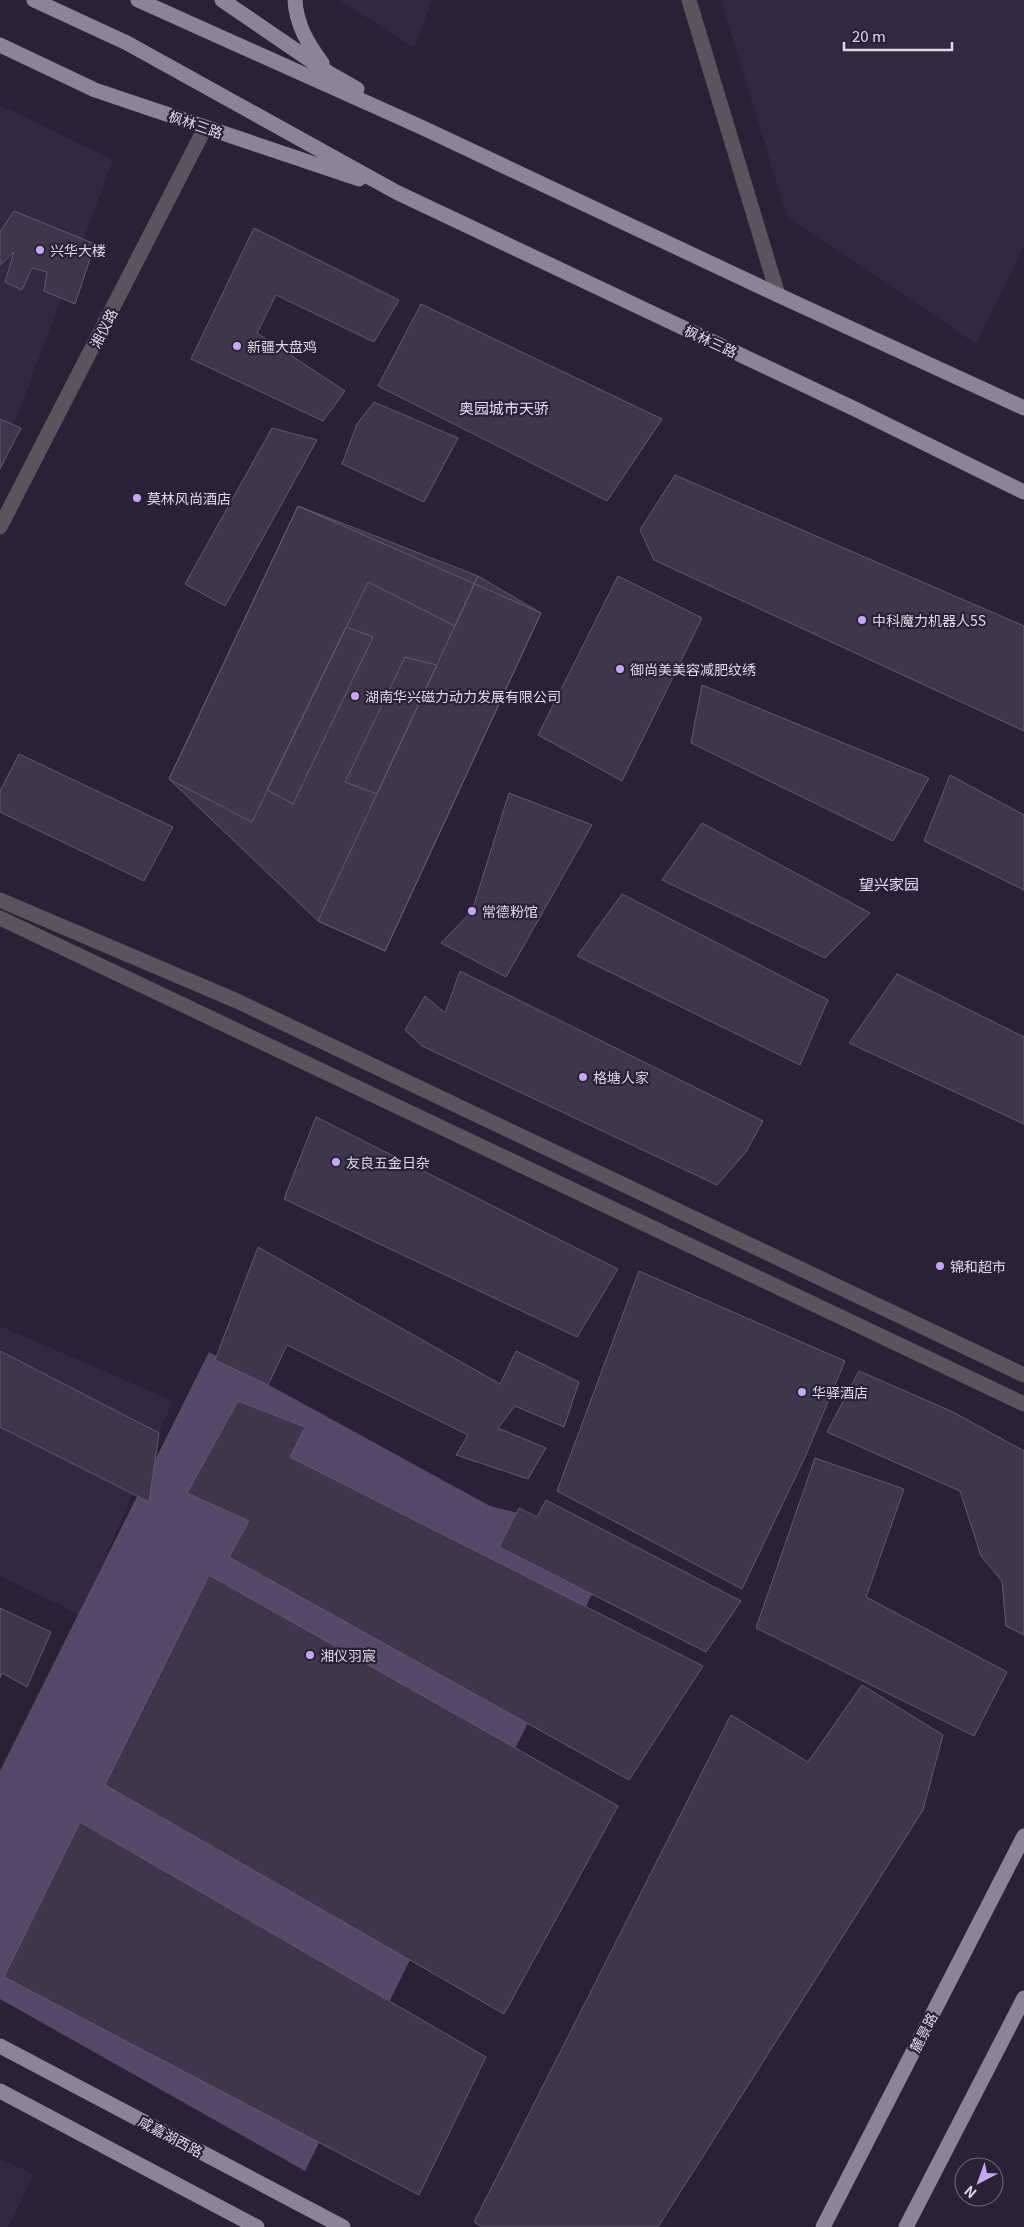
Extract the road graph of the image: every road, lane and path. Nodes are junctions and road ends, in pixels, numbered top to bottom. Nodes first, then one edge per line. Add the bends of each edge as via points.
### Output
1 (34, 0) edge
2 (222, 0) edge
3 (295, 0) edge
4 (689, 0) edge
5 (141, 1) edge
6 (0, 45) edge
7 (329, 72) junction
8 (421, 127) junction
9 (205, 128) junction
10 (396, 192) junction
11 (778, 295) junction
12 (1024, 408) edge
13 (1024, 492) edge
14 (0, 527) edge
15 (0, 900) edge
16 (0, 918) edge
17 (1024, 1375) edge
18 (1024, 1404) edge
19 (1024, 1836) edge
20 (1024, 1998) edge
21 (0, 2046) edge
22 (0, 2091) edge
23 (257, 2227) edge
24 (343, 2227) edge
25 (823, 2227) edge
26 (906, 2227) edge

1 - 10 main road, 枫林三路 via 127,44
2 - 7 main road
3 - 7 main road via 295,14 309,46
4 - 11 street
5 - 8 main road
6 - 9 main road, 枫林三路 via 96,90
7 - 8 main road
8 - 11 main road
9 - 10 main road, 枫林三路
9 - 14 street, 湘仪路
10 - 13 main road, 枫林三路
11 - 12 main road
15 - 17 street via 238,1001
16 - 18 street
19 - 25 main road, 麓景路
20 - 26 main road
21 - 24 main road, 咸嘉湖西路
22 - 23 main road

